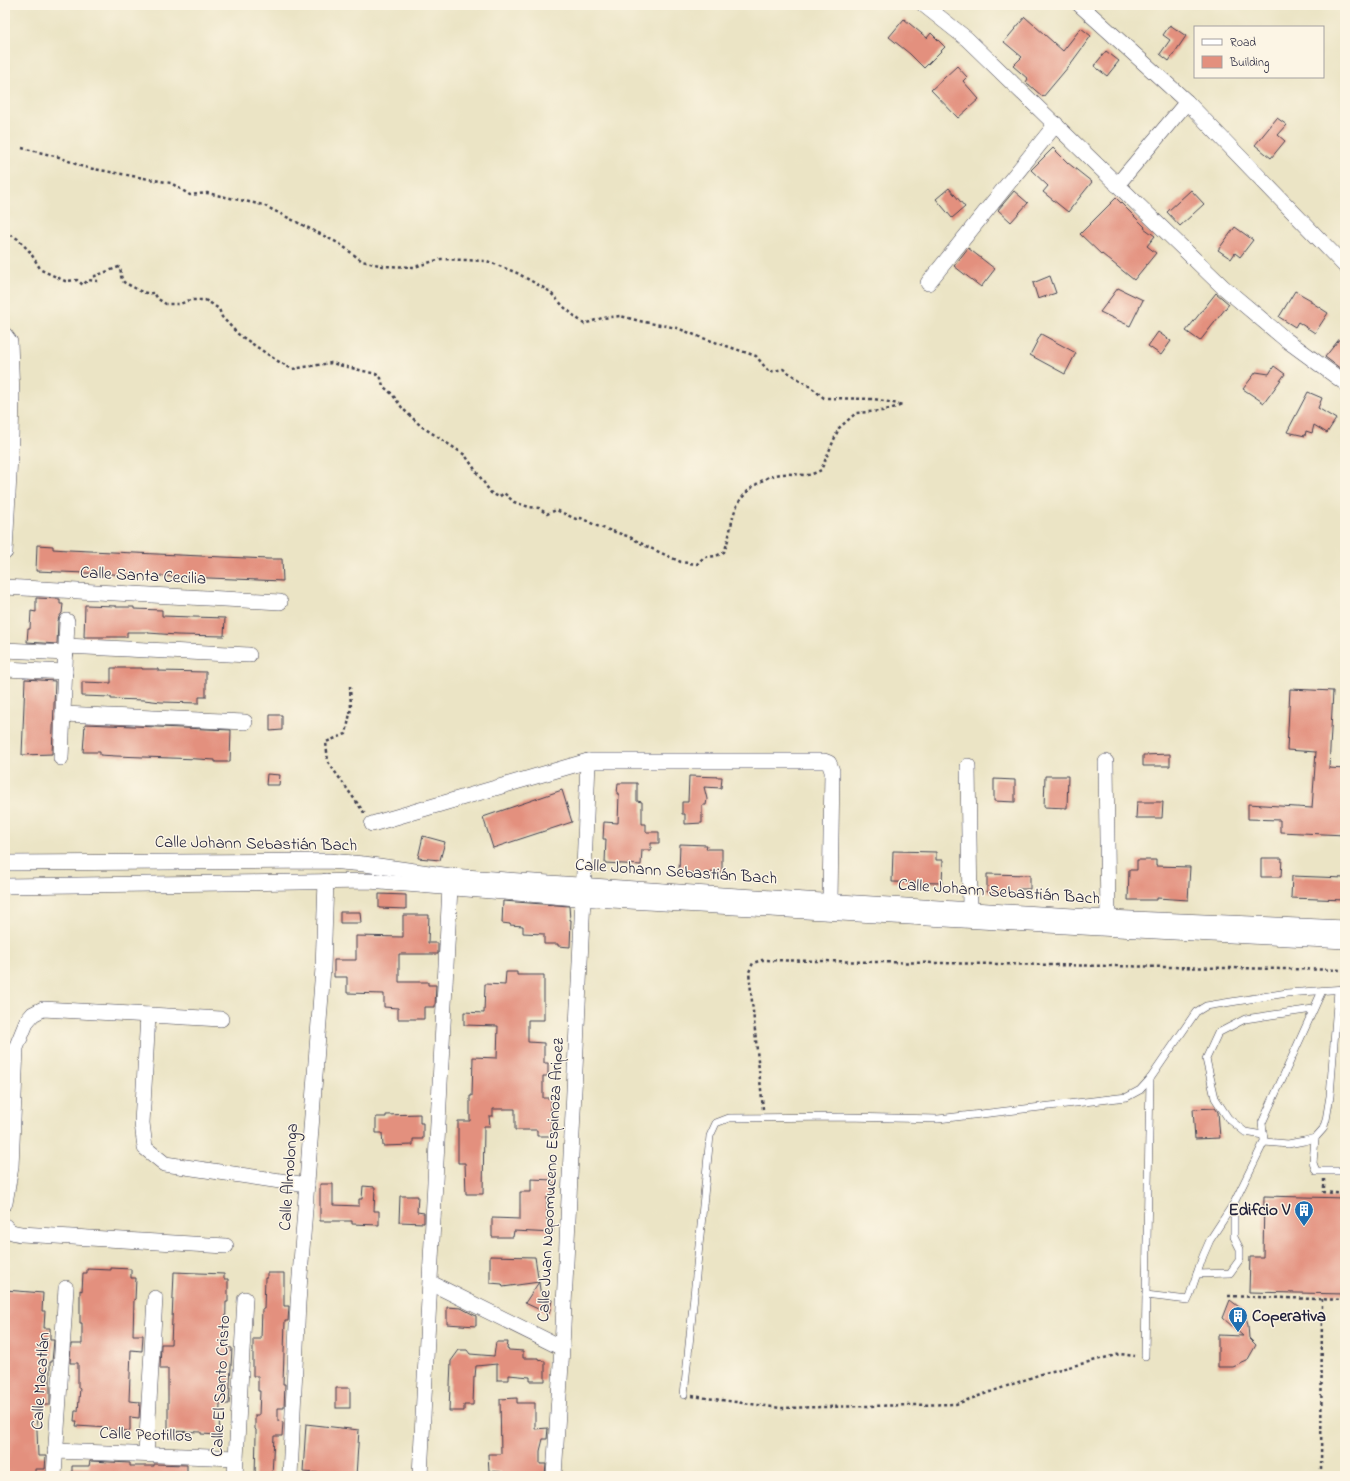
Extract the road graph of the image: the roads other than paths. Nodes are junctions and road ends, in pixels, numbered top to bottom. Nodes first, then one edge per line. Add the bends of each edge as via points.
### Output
1 (924, 5) edge
2 (1080, 5) edge
3 (1187, 102) junction
4 (1056, 124) junction
5 (1117, 185) junction
6 (1345, 266) edge
7 (928, 283) dead end
8 (5, 335) edge
9 (1345, 383) edge
10 (8, 395) edge
11 (5, 552) edge
12 (5, 587) edge
13 (280, 602) dead end
14 (67, 621) dead end
15 (5, 650) edge
16 (66, 650) junction
17 (249, 656) dead end
18 (5, 669) edge
19 (65, 672) junction
20 (63, 714) junction
21 (245, 722) dead end
22 (61, 758) dead end
23 (588, 761) junction
24 (1106, 762) dead end
25 (968, 766) dead end
26 (372, 824) road end
27 (5, 863) edge
28 (326, 881) junction
29 (5, 886) edge
30 (450, 887) junction
31 (584, 892) junction
32 (830, 901) junction
33 (970, 909) junction
34 (1108, 918) junction
35 (1345, 928) edge
36 (1345, 941) edge
37 (1342, 989) edge
38 (1322, 991) junction
39 (1313, 1009) junction
40 (148, 1015) junction
41 (221, 1019) dead end
42 (1150, 1079) junction
43 (9, 1121) edge
44 (1264, 1138) junction
45 (1315, 1138) junction
46 (1345, 1171) edge
47 (307, 1185) junction
48 (5, 1203) edge
49 (1234, 1203) junction
50 (5, 1226) edge
51 (226, 1246) dead end
52 (1197, 1274) junction
53 (431, 1283) junction
54 (66, 1288) dead end
55 (1146, 1296) junction
56 (155, 1298) dead end
57 (245, 1299) dead end
58 (562, 1348) junction
59 (1145, 1356) road end
60 (684, 1395) road end
61 (55, 1452) junction
62 (146, 1454) junction
63 (236, 1458) junction
64 (54, 1476) edge
65 (235, 1476) edge
66 (290, 1476) edge
67 (420, 1476) edge
68 (554, 1476) edge

1 - 4 street via 967,39
2 - 3 street
3 - 5 street
3 - 6 street
4 - 5 street
4 - 7 street
5 - 9 street via 1222,286 1285,339
8 - 10 street via 10,342
10 - 11 street
12 - 13 street, Calle Santa Cecilia
14 - 16 street
15 - 16 street
16 - 17 street
16 - 19 street
18 - 19 street
19 - 20 street
20 - 21 street
20 - 22 street
23 - 26 street
23 - 31 street, Calle Juan Nepomuceno Espinoza Aripez
23 - 32 street via 828,763 832,770
24 - 34 street
25 - 33 street
27 - 31 street, Calle Johann Sebastián Bach via 329,861
28 - 29 street, Calle Johann Sebastián Bach
28 - 30 street, Calle Johann Sebastián Bach via 369,881
28 - 47 street, Calle Almolonga via 323,968
30 - 31 street, Calle Johann Sebastián Bach
30 - 53 street
31 - 32 street, Calle Johann Sebastián Bach
31 - 36 street, Calle Johann Sebastián Bach via 1118,929
31 - 58 street, Calle Juan Nepomuceno Espinoza Aripez
32 - 33 street, Calle Johann Sebastián Bach
33 - 34 street, Calle Johann Sebastián Bach
34 - 35 street, Calle Johann Sebastián Bach
37 - 38 lane
37 - 45 lane via 1326,1120 1323,1130
38 - 39 lane
38 - 42 lane via 1287,993 1201,1008
39 - 44 lane via 1262,1123
39 - 44 lane via 1245,1019 1218,1032 1206,1059 1215,1098 1228,1118 1245,1132
40 - 41 street
40 - 43 street via 43,1009 33,1014 27,1021 16,1048
40 - 47 street via 142,1123 145,1148 165,1164
42 - 55 lane
42 - 60 lane via 1140,1090 1127,1097 938,1119 729,1118 716,1123 710,1136
43 - 48 street via 11,1167
44 - 45 lane via 1288,1144
44 - 49 lane
45 - 46 lane via 1313,1163 1316,1171
47 - 66 street, Calle Almolonga via 298,1303
49 - 52 lane via 1210,1240
49 - 52 lane via 1234,1238 1240,1249 1240,1259 1230,1273
50 - 51 street via 12,1233 21,1234
52 - 55 lane via 1188,1300
53 - 58 street
53 - 67 street
54 - 61 street, Calle Macatlán
55 - 59 lane
56 - 62 street
57 - 63 street, Calle El Santo Cristo
58 - 68 street, Calle Juan Nepomuceno Espinoza Aripez
61 - 62 street, Calle Peotillos
61 - 64 street, Calle Macatlán
62 - 63 street, Calle Peotillos
63 - 65 street, Calle El Santo Cristo

